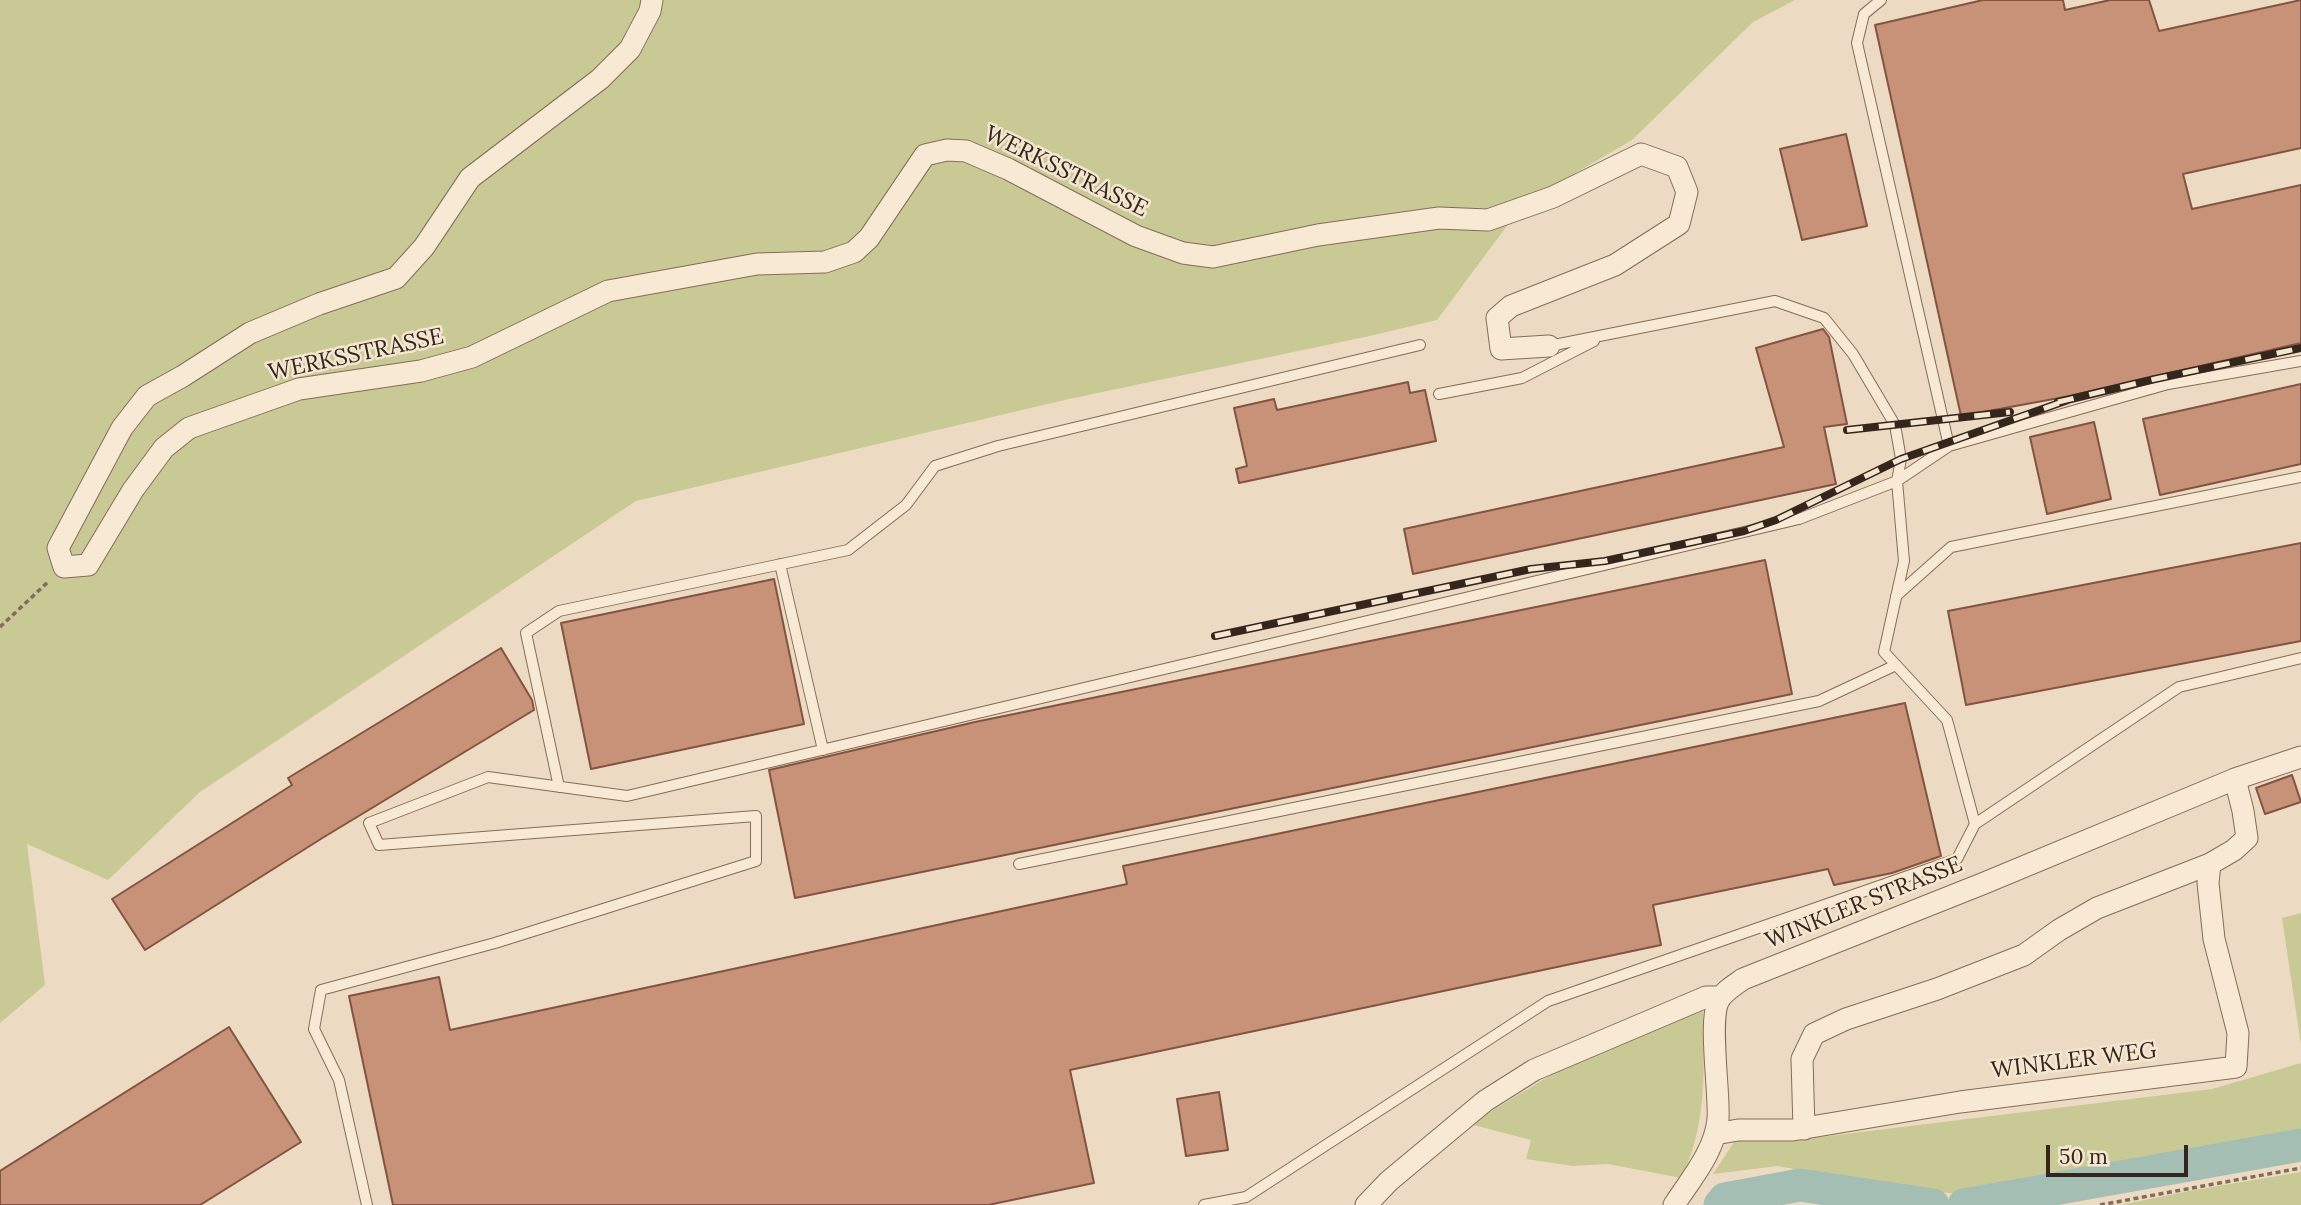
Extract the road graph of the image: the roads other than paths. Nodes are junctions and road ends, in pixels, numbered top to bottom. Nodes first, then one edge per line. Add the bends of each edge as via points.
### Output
1 (652, 0) edge
2 (1881, 0) edge
3 (1606, 335) junction
4 (1420, 345) dead end
5 (1549, 346) joint
6 (2301, 361) edge
7 (1439, 394) dead end
8 (1949, 446) junction
9 (2301, 477) edge
10 (1897, 481) junction
11 (780, 564) junction
12 (1896, 596) junction
13 (2301, 658) edge
14 (1896, 665) junction
15 (823, 750) junction
16 (2301, 757) edge
17 (2235, 779) junction
18 (559, 787) junction
19 (1975, 824) junction
20 (1020, 864) dead end
21 (2210, 864) junction
22 (1721, 997) junction
23 (1804, 1129) junction
24 (1715, 1133) junction
25 (1246, 1201) edge
26 (368, 1205) edge
27 (1204, 1205) edge
28 (1366, 1205) edge
29 (1674, 1205) edge

1 - 5 street, WERKSSTRASSE via 630,49 600,79 470,178 424,247 396,278 250,333 147,396 122,428 58,548 64,567 88,565 164,448 189,428 299,389 421,371 472,357 608,291 757,264 825,262 854,252 869,238 925,155 947,150 966,151 997,165 1136,236 1183,253 1213,257 1318,235 1439,218 1488,220 1553,197 1641,154 1677,167 1687,192 1679,224 1615,265 1511,306 1497,318 1501,349
2 - 8 lane via 1864,14 1857,43
3 - 5 lane
3 - 7 lane via 1522,378
3 - 10 lane via 1776,301 1824,318 1853,354 1895,425 1901,459
4 - 11 lane via 998,446 935,466 906,505 848,550
6 - 8 lane via 2168,384
8 - 10 lane
9 - 12 lane via 1951,547
10 - 12 lane via 1904,561
10 - 15 lane via 1799,519
11 - 15 lane
11 - 18 lane via 559,611 526,633
12 - 14 lane via 1884,652
13 - 19 lane via 2179,687
14 - 19 lane via 1947,720
14 - 20 lane via 1819,701
15 - 18 lane via 627,796
16 - 17 street, WINKLER STRASSE
17 - 21 street via 2247,838
17 - 22 street, WINKLER STRASSE via 1743,979
18 - 26 lane via 488,777 369,823 379,845 756,817 756,860 495,943 321,989 314,1029 339,1080
19 - 25 lane via 1957,859 1548,1001
21 - 23 street via 2097,908 2024,955 1814,1034 1802,1059
21 - 23 street, WINKLER WEG via 2214,939 2238,1033 2236,1067 1960,1102
22 - 24 street via 1716,1011
22 - 28 street via 1706,997 1535,1070 1485,1101
23 - 24 street, WINKLER WEG
24 - 29 street
25 - 27 lane

